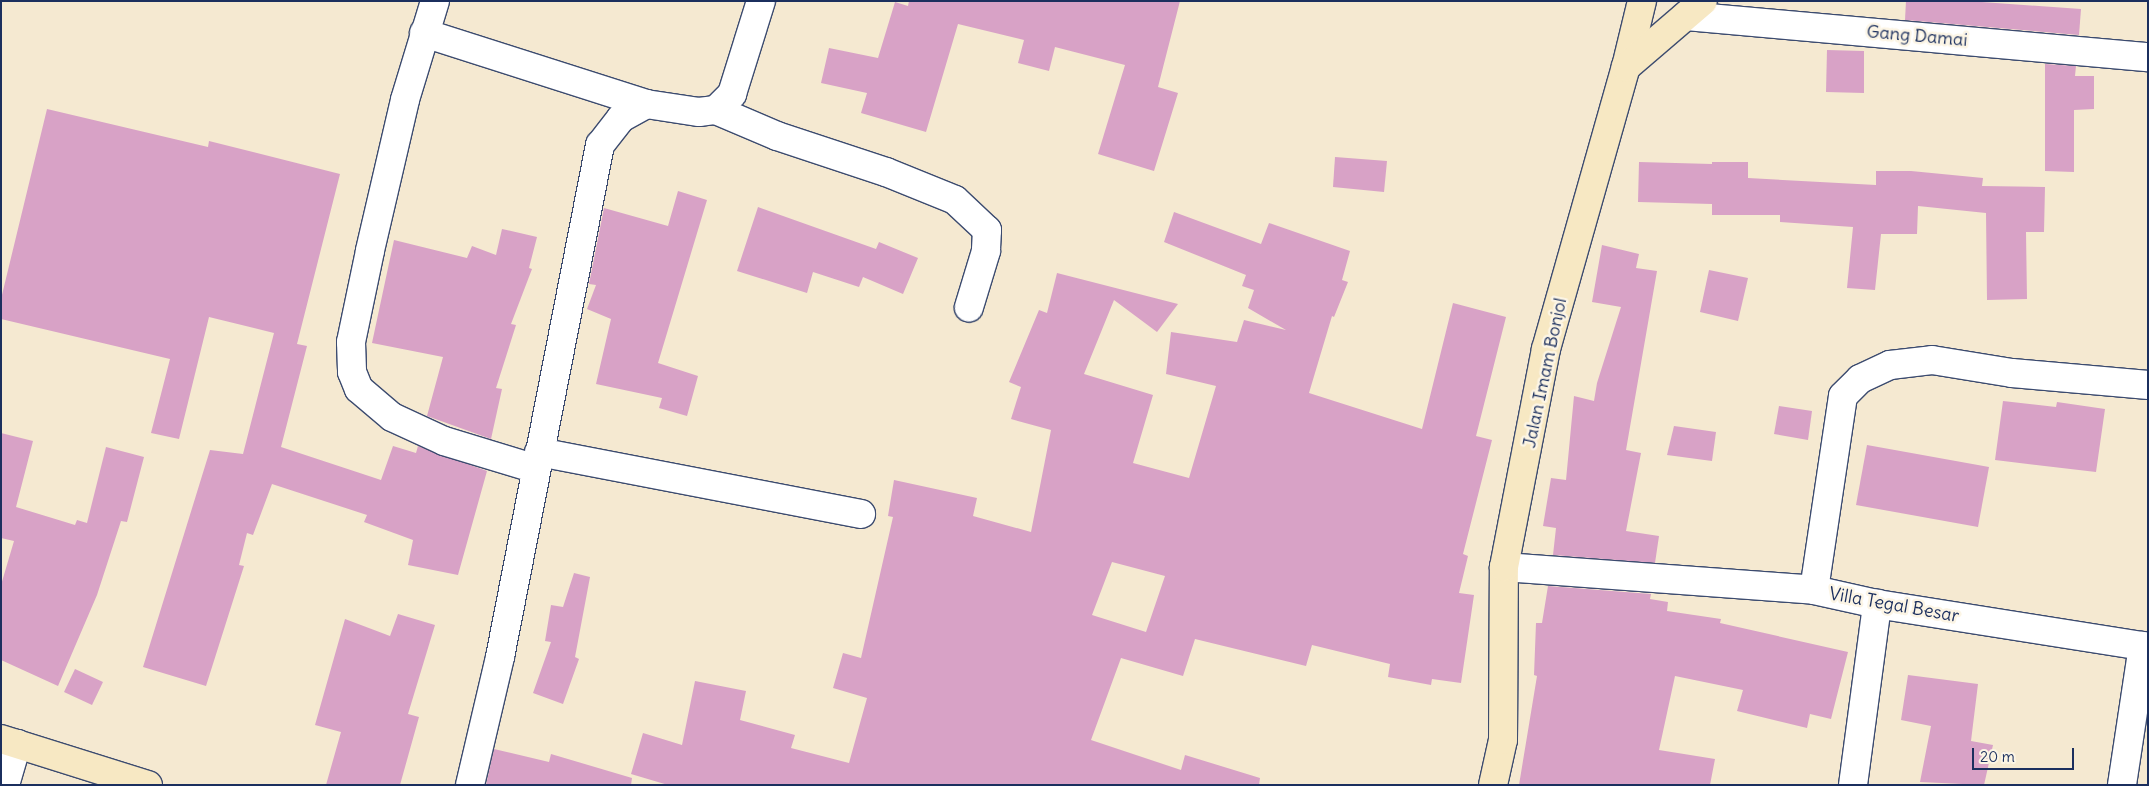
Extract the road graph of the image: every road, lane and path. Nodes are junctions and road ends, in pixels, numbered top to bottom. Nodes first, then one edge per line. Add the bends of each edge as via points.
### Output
1 (434, 1) edge
2 (761, 1) edge
3 (1642, 1) edge
4 (1694, 8) edge
5 (424, 33) junction
6 (2148, 57) edge
7 (1626, 67) junction
8 (646, 104) junction
9 (716, 110) junction
10 (969, 307) dead end
11 (2148, 385) edge
12 (538, 460) junction
13 (861, 514) dead end
14 (1504, 567) junction
15 (1814, 590) junction
16 (1877, 604) junction
17 (2145, 646) edge
18 (9, 742) edge
19 (6, 785) edge
20 (148, 785) edge
21 (470, 785) edge
22 (1493, 785) edge
23 (1853, 785) edge
24 (2122, 785) edge

1 - 5 street
2 - 9 street via 732,94
3 - 7 street, Jalan Imam Bonjol
4 - 6 street, Gang Damai
4 - 7 street
5 - 8 street
5 - 12 street via 403,109 353,333 352,372 359,389 392,417 444,440
7 - 14 street, Jalan Imam Bonjol via 1546,349
8 - 9 street via 700,112
8 - 12 street via 621,118 600,145
9 - 10 street via 777,136 886,172 955,200 987,230 986,251
11 - 15 street via 2022,374 1932,360 1890,365 1860,379 1843,396
12 - 13 street
12 - 21 street via 500,657
14 - 15 street, Villa Tegal Besar
14 - 22 street, Jalan Imam Bonjol via 1503,740
15 - 16 street, Villa Tegal Besar
16 - 17 street, Villa Tegal Besar
16 - 23 street
17 - 24 street, Villa Tegal Besar
18 - 19 street
18 - 20 street

